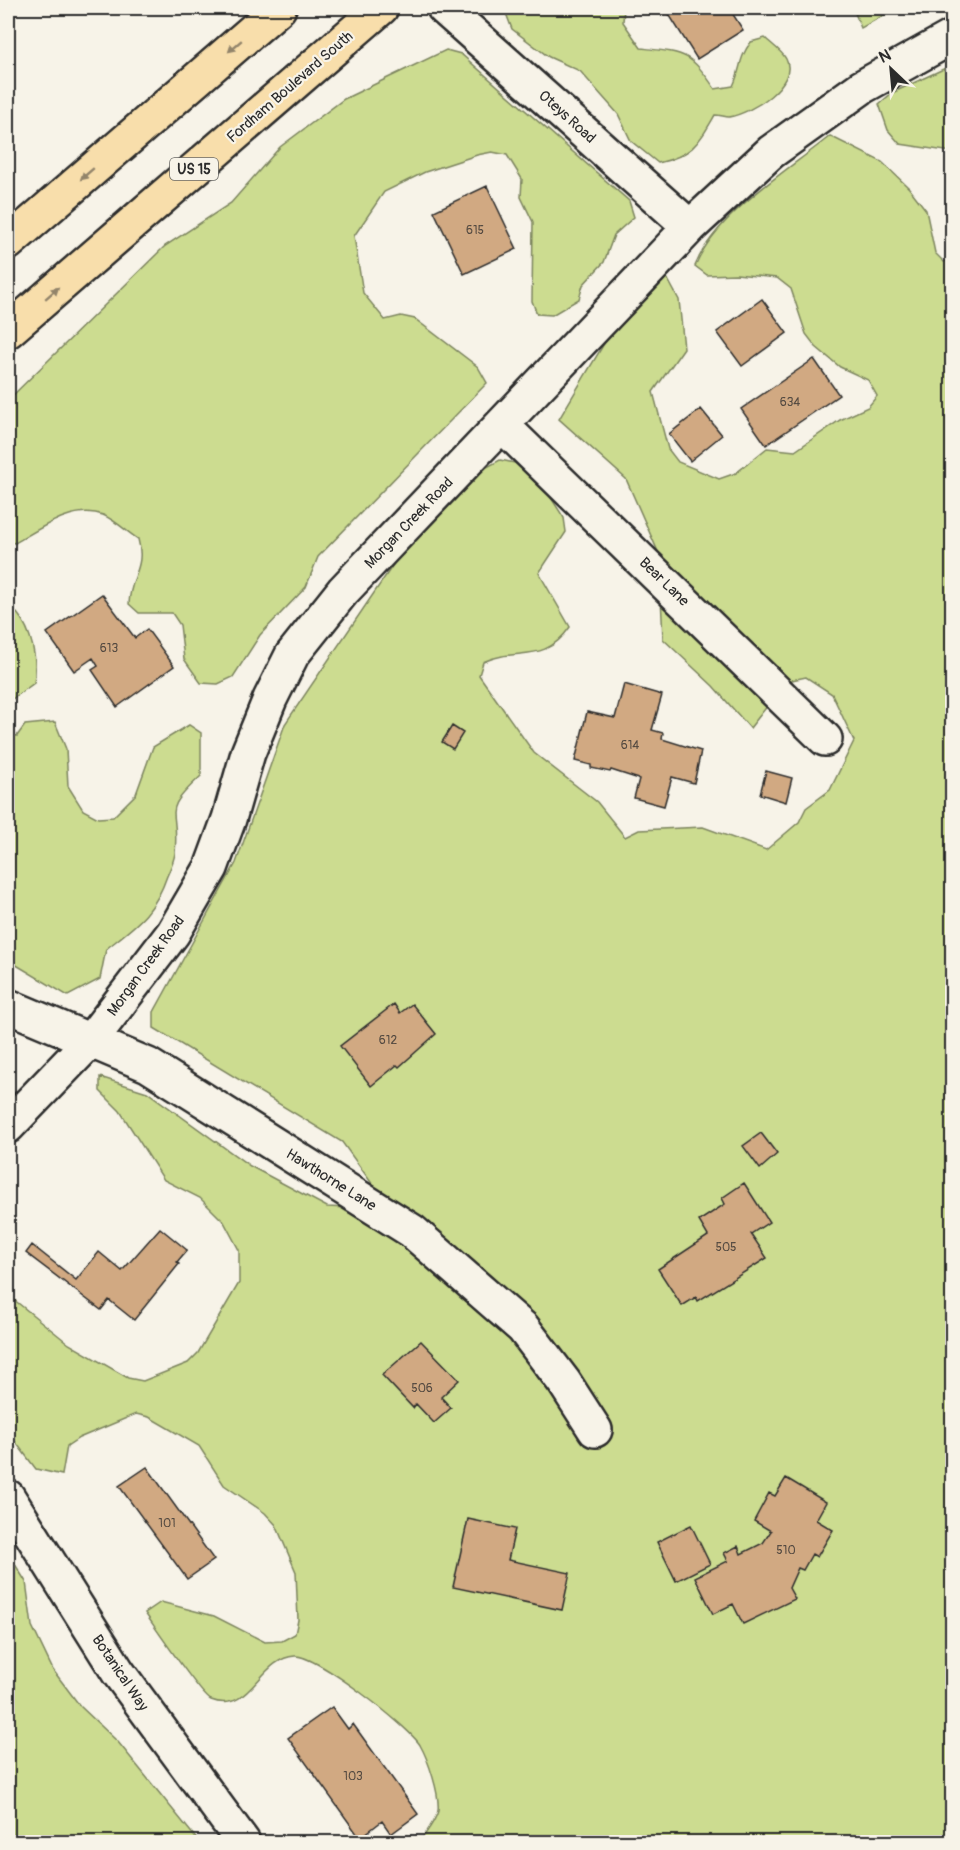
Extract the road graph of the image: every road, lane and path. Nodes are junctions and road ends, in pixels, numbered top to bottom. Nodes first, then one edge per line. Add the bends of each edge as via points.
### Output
1 (279, 8) edge
2 (381, 8) edge
3 (444, 8) edge
4 (952, 37) edge
5 (690, 227) junction
6 (8, 243) edge
7 (8, 331) edge
8 (502, 426) junction
9 (825, 739) dead end
10 (8, 1006) edge
11 (91, 1040) junction
12 (8, 1126) edge
13 (595, 1430) dead end
14 (8, 1497) edge
15 (243, 1842) edge

1 -> 6 highway
7 -> 2 highway, Fordham Boulevard South / US 15
3 - 5 street, Oteys Road
4 - 5 street, Morgan Creek Road via 862,87 771,152
5 - 8 street, Morgan Creek Road
8 - 9 street, Bear Lane
8 - 11 street, Morgan Creek Road via 343,591 292,655 248,753 212,868 174,933
10 - 11 street, Hawthorne Lane
11 - 12 street, Morgan Creek Road
11 - 13 street, Hawthorne Lane via 148,1065 412,1231 523,1328
14 - 15 street, Botanical Way via 118,1672

